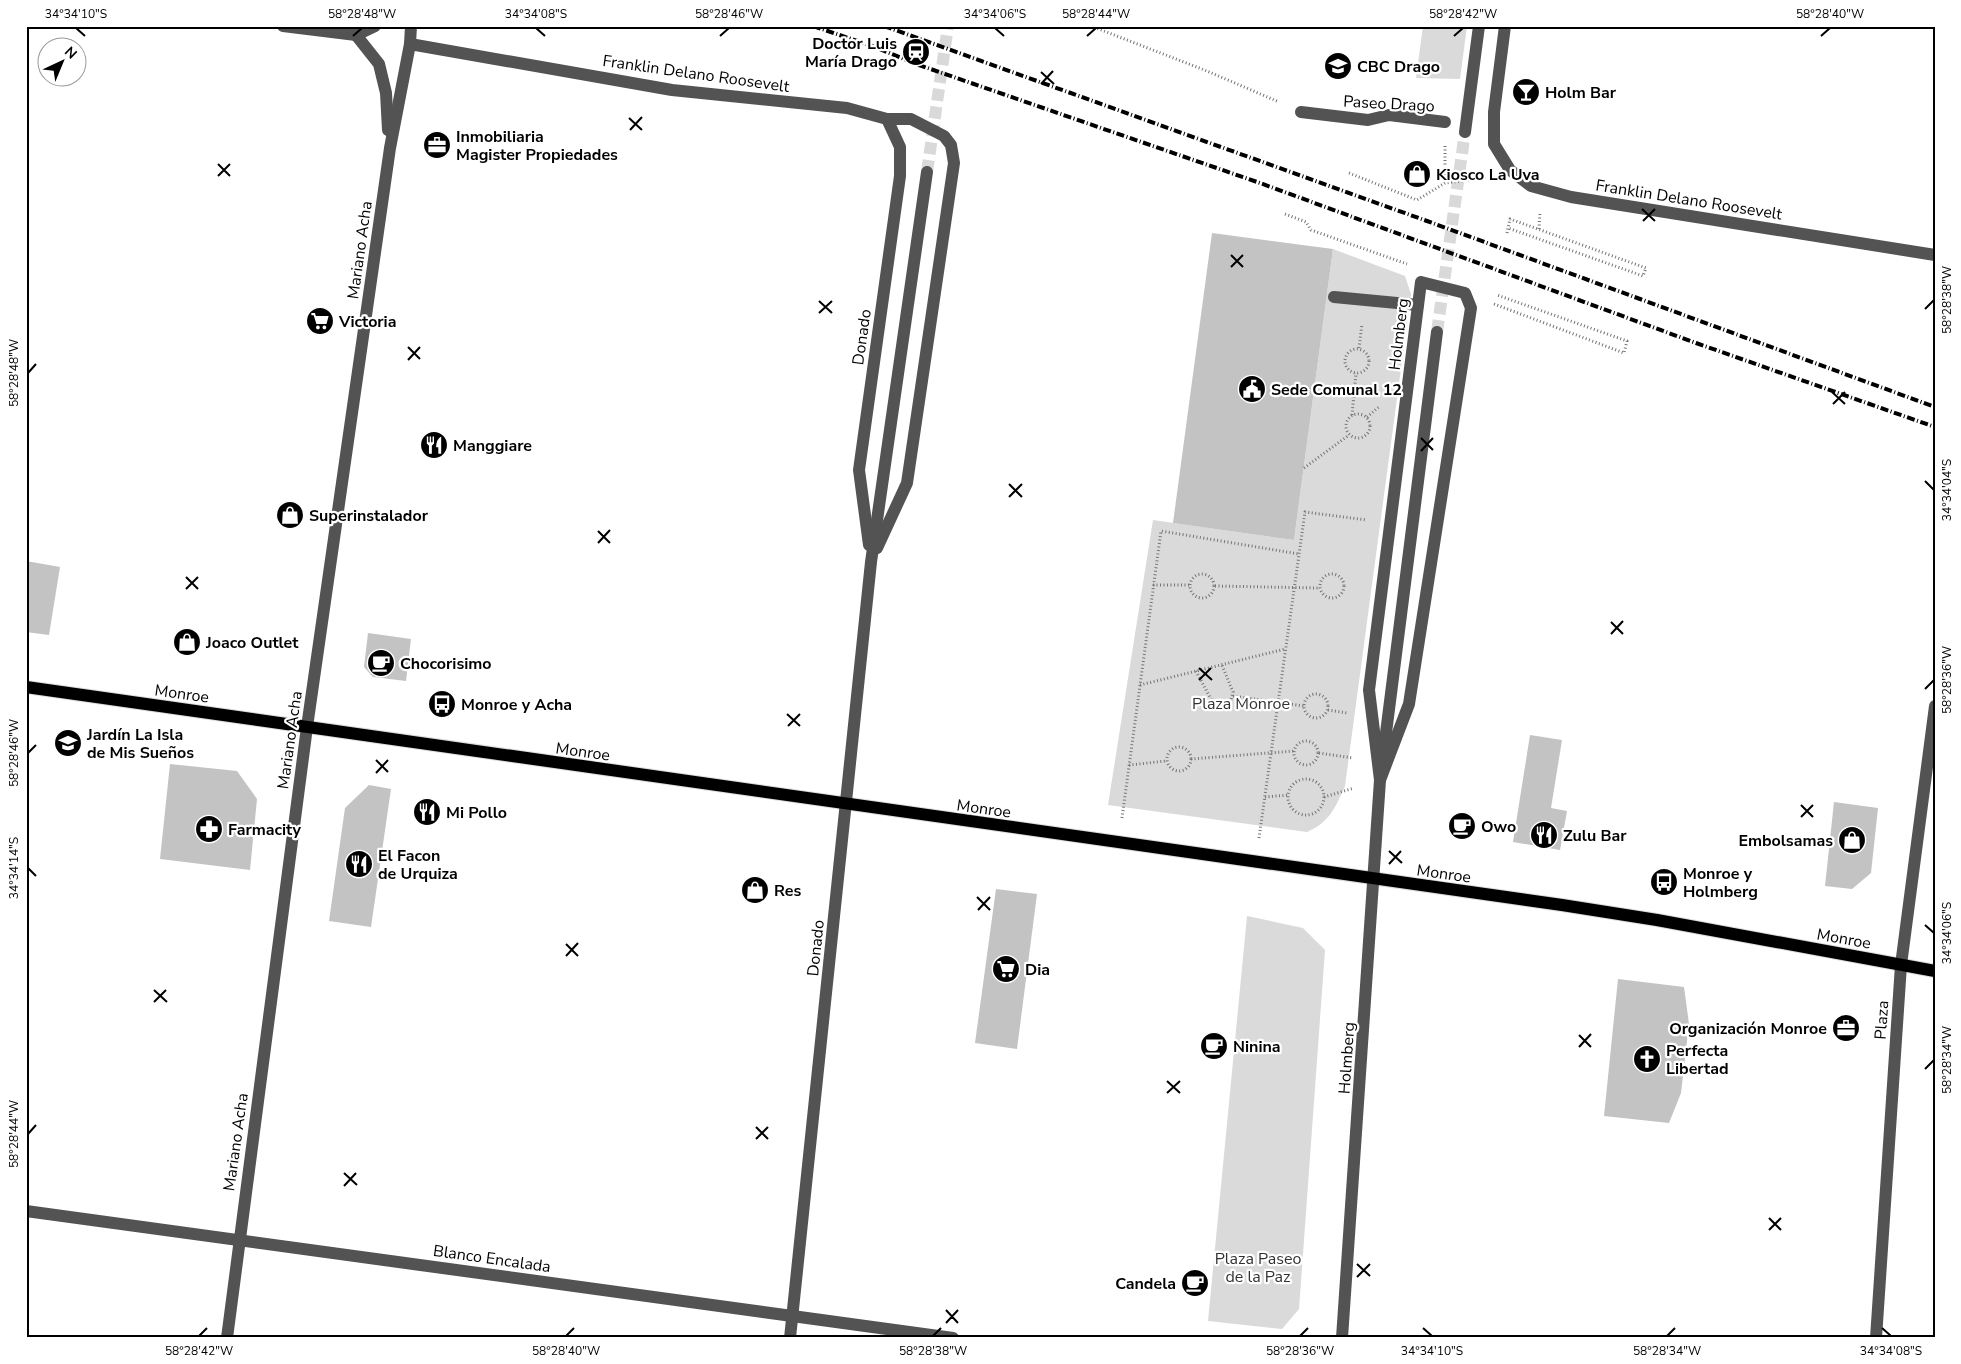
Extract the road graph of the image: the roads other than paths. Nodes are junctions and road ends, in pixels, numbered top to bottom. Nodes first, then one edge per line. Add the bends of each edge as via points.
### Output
1 (283, 26) edge
2 (375, 26) edge
3 (411, 26) edge
4 (1479, 26) edge
5 (1504, 26) edge
6 (356, 35) junction
7 (410, 44) junction
8 (1301, 112) road end
9 (887, 119) junction
10 (1445, 122) road end
11 (1465, 132) tunnel mouth
12 (390, 148) junction
13 (954, 163) joint
14 (927, 172) tunnel mouth
15 (1935, 255) edge
16 (1334, 297) dead end
17 (1418, 305) junction
18 (1437, 332) tunnel mouth
19 (871, 562) junction
20 (26, 687) edge
21 (1935, 706) edge
22 (307, 727) junction
23 (1380, 780) junction
24 (847, 804) junction
25 (1374, 879) junction
26 (1901, 965) junction
27 (1935, 970) edge
28 (26, 1211) edge
29 (239, 1239) junction
30 (792, 1316) junction
31 (226, 1338) edge
32 (790, 1338) edge
33 (953, 1338) edge
34 (1342, 1338) edge
35 (1876, 1338) edge

1 - 6 street
2 - 6 street
3 - 7 street, Mariano Acha
4 - 11 street
5 - 15 street, Franklin Delano Roosevelt via 1494,112 1494,144 1510,170 1531,186 1571,197
6 - 12 street, Mariano Acha via 379,64 386,93
7 - 9 street, Franklin Delano Roosevelt via 672,90 847,108
7 - 12 street, Mariano Acha
8 - 10 street, Paseo Drago via 1368,120 1388,115
9 - 13 street, Franklin Delano Roosevelt via 911,119 944,136 951,145
9 - 19 street, Donado via 900,147 900,176 859,470
12 - 22 street, Mariano Acha
13 - 19 street, Donado via 907,483
14 - 19 street, Donado
16 - 17 street
17 - 23 street, Holmberg via 1369,690
17 - 23 street, Holmberg via 1421,282 1465,292 1471,308 1409,704
18 - 23 street, Holmberg
19 - 24 street, Donado
20 - 22 main road, Monroe
21 - 26 street, Plaza
22 - 24 main road, Monroe
22 - 29 street, Mariano Acha
23 - 25 street, Holmberg
24 - 25 main road, Monroe
24 - 30 street, Donado
25 - 26 main road, Monroe via 1657,920
25 - 34 street, Holmberg
26 - 27 main road, Monroe
26 - 35 street, Plaza
28 - 29 street, Blanco Encalada
29 - 30 street, Blanco Encalada
29 - 31 street, Mariano Acha
30 - 32 street, Donado
30 - 33 street, Blanco Encalada

